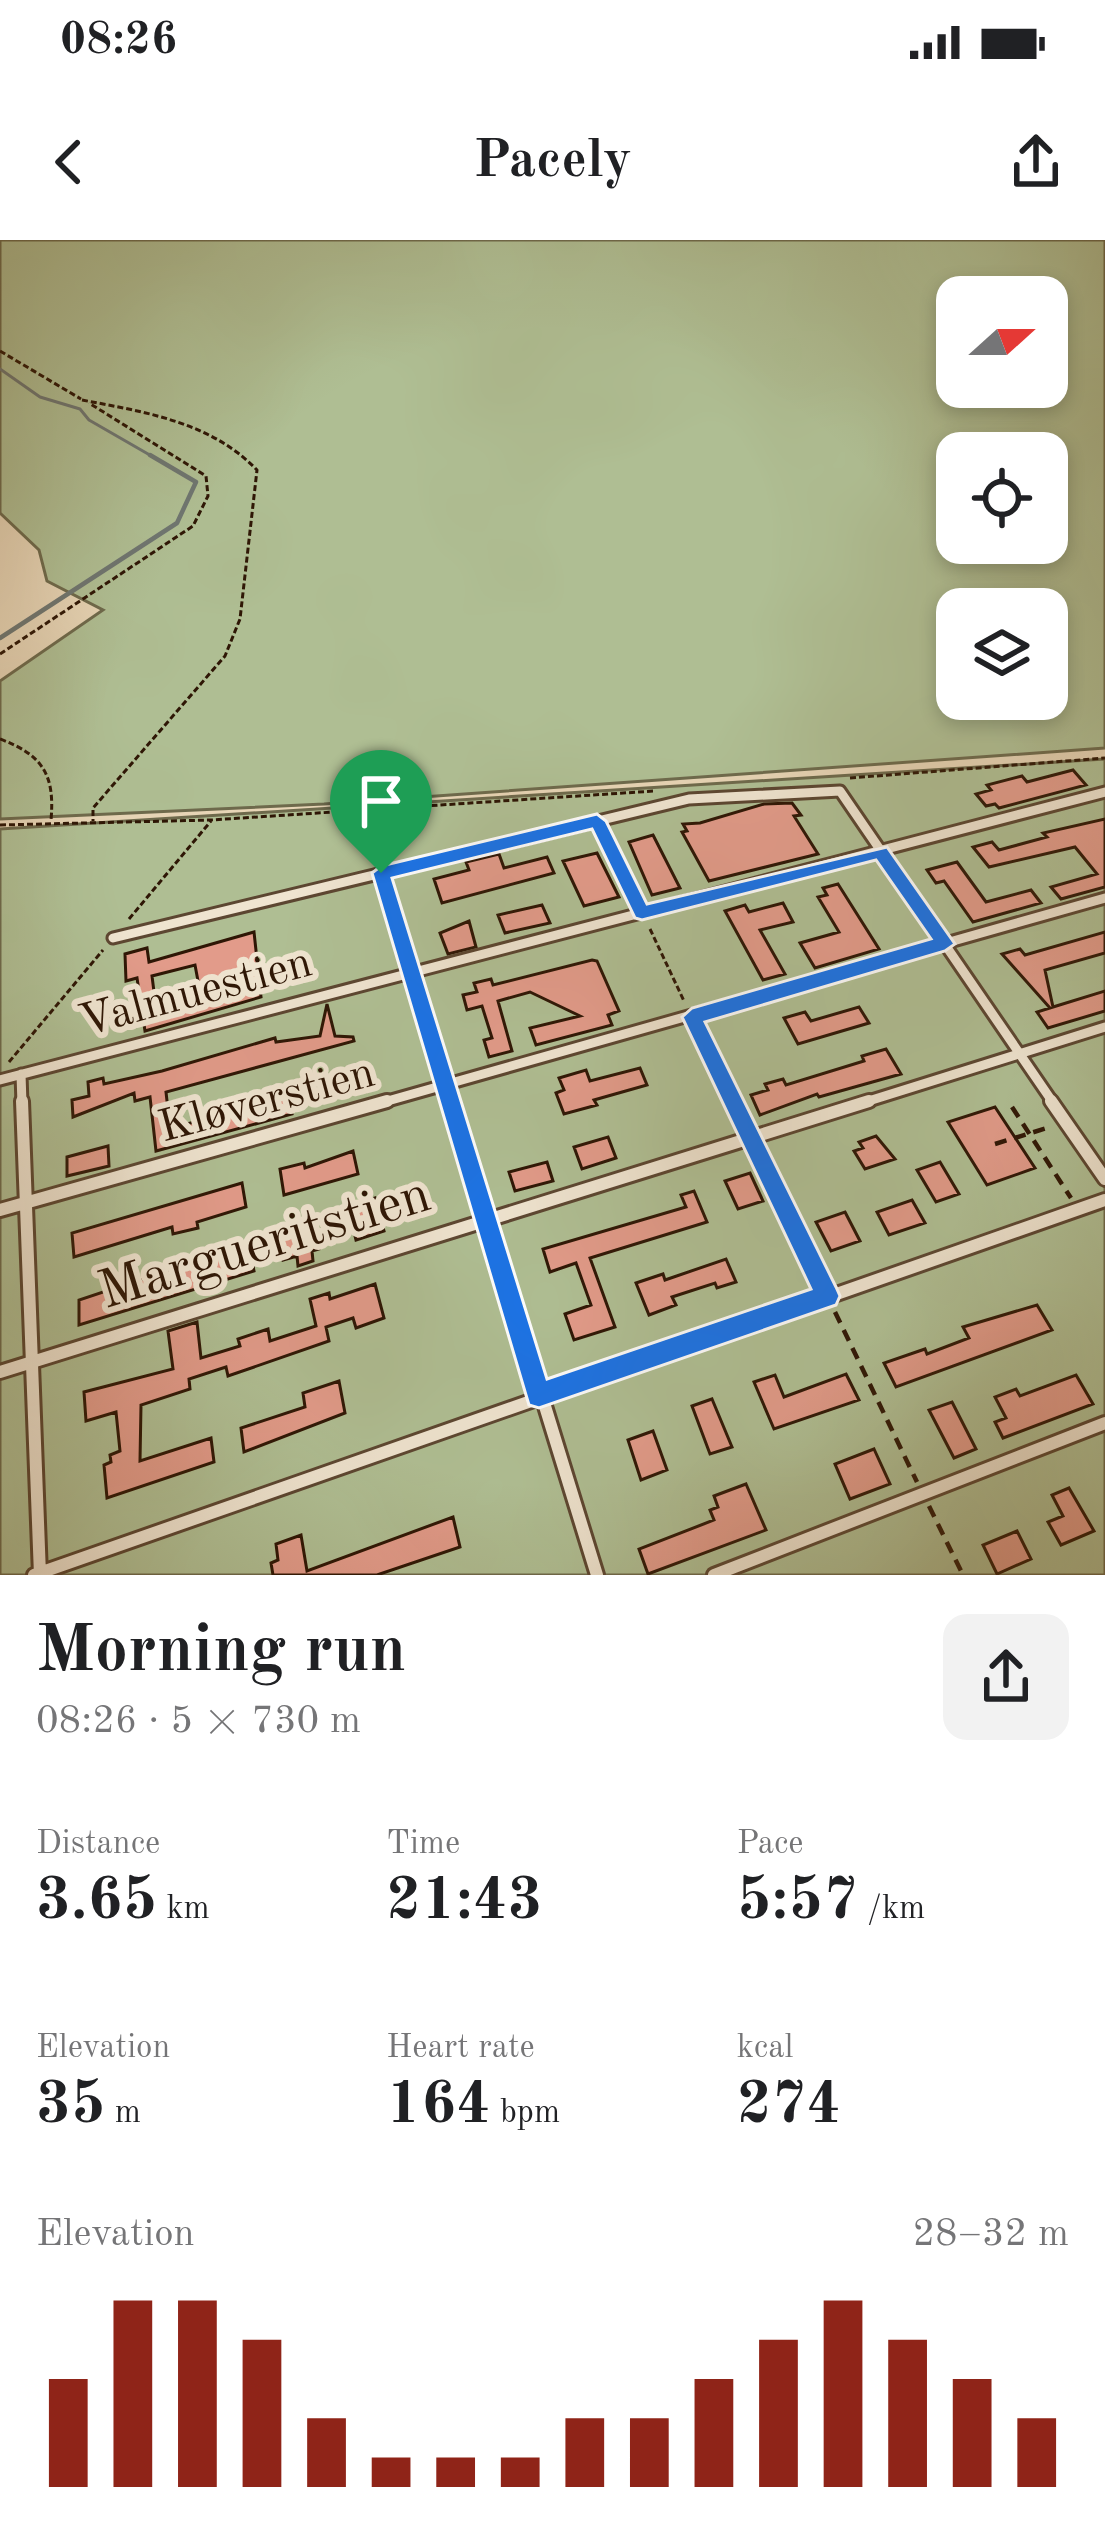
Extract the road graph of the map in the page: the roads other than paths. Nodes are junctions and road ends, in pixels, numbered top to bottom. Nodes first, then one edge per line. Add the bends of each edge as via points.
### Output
1 (1105, 792) edge
2 (881, 852) junction
3 (381, 873) junction
4 (1105, 898) edge
5 (113, 938) dead end
6 (945, 944) junction
7 (412, 971) junction
8 (1105, 1027) edge
9 (1020, 1054) junction
10 (21, 1074) junction
11 (0, 1080) edge
12 (446, 1088) junction
13 (1105, 1179) edge
14 (1105, 1200) edge
15 (25, 1202) junction
16 (0, 1210) edge
17 (486, 1220) junction
18 (30, 1363) junction
19 (0, 1372) edge
20 (539, 1395) junction
21 (1105, 1423) edge
22 (38, 1574) edge
23 (597, 1575) edge
24 (714, 1575) edge

1 - 2 lane, Valmuestien
2 - 3 lane via 840,790 689,799
2 - 6 lane
2 - 7 lane, Valmuestien
3 - 5 lane
3 - 7 lane
4 - 6 lane, Kløverstien
6 - 9 lane
6 - 12 lane, Kløverstien
7 - 10 lane, Valmuestien
7 - 12 lane
8 - 9 lane, Margueritstien
9 - 13 lane
9 - 17 lane, Margueritstien
10 - 11 lane, Valmuestien
10 - 15 lane
12 - 15 lane, Kløverstien
12 - 17 lane
14 - 20 lane
15 - 16 lane, Kløverstien
15 - 18 lane
17 - 18 lane, Margueritstien
17 - 20 lane
18 - 19 lane, Margueritstien
18 - 22 lane
20 - 22 lane
20 - 23 lane
21 - 24 lane

